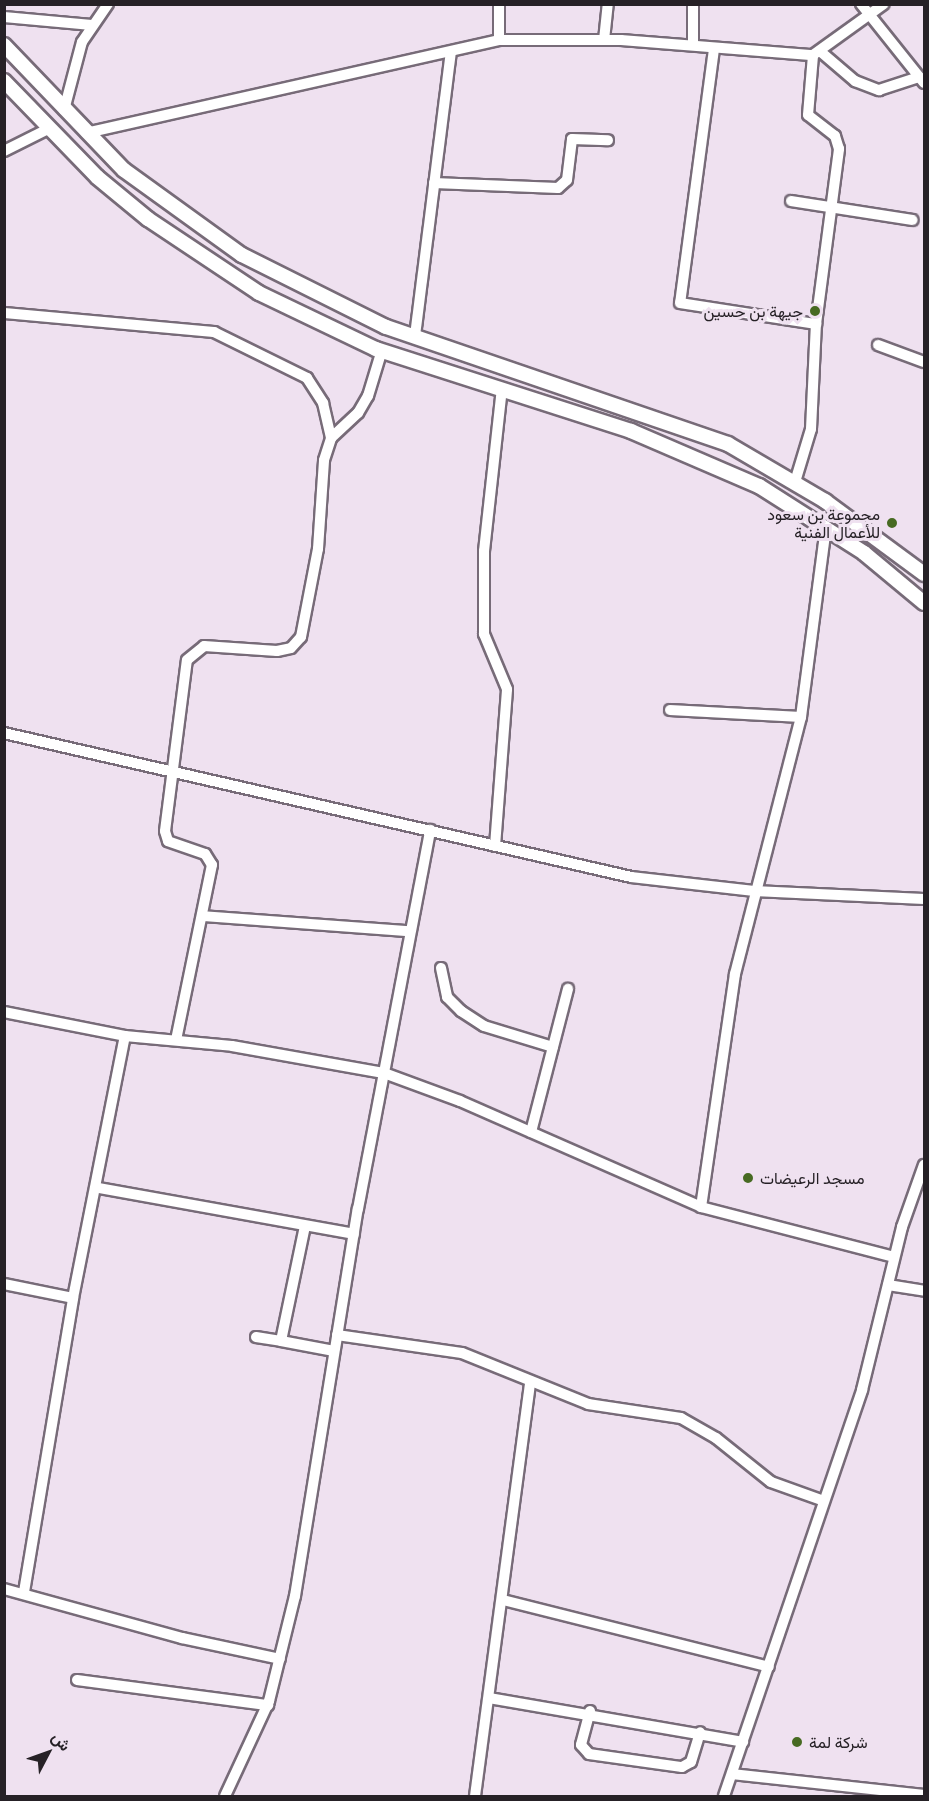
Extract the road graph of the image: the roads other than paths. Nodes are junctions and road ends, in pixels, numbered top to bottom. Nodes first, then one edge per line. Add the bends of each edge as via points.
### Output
1 (108, 4) edge
2 (499, 4) edge
3 (608, 4) edge
4 (693, 4) edge
5 (861, 4) edge
6 (884, 4) edge
7 (870, 16) junction
8 (4, 17) edge
9 (93, 25) junction
10 (499, 40) junction
11 (604, 40) junction
12 (4, 45) edge
13 (693, 45) junction
14 (714, 49) junction
15 (452, 53) junction
16 (817, 53) junction
17 (922, 80) edge
18 (4, 81) edge
19 (64, 110) junction
20 (46, 130) junction
21 (86, 133) junction
22 (608, 140) dead end
23 (4, 151) edge
24 (435, 183) junction
25 (791, 201) dead end
26 (831, 207) junction
27 (913, 220) dead end
28 (4, 313) edge
29 (816, 324) junction
30 (415, 336) junction
31 (878, 345) dead end
32 (382, 350) junction
33 (924, 362) edge
34 (502, 389) junction
35 (331, 438) junction
36 (795, 482) junction
37 (826, 527) junction
38 (924, 574) edge
39 (924, 603) edge
40 (670, 710) dead end
41 (801, 717) junction
42 (4, 733) edge
43 (171, 771) junction
44 (430, 830) junction
45 (495, 846) junction
46 (754, 891) junction
47 (924, 899) edge
48 (202, 916) junction
49 (407, 931) junction
50 (441, 968) dead end
51 (568, 989) dead end
52 (4, 1012) edge
53 (125, 1036) junction
54 (176, 1040) junction
55 (553, 1047) junction
56 (384, 1073) junction
57 (531, 1132) junction
58 (924, 1165) edge
59 (99, 1188) junction
60 (700, 1207) junction
61 (304, 1226) junction
62 (354, 1234) junction
63 (894, 1257) junction
64 (4, 1284) edge
65 (888, 1286) junction
66 (924, 1291) edge
67 (73, 1298) junction
68 (337, 1335) junction
69 (256, 1337) dead end
70 (281, 1341) junction
71 (334, 1351) junction
72 (530, 1384) junction
73 (824, 1501) junction
74 (4, 1589) edge
75 (24, 1592) junction
76 (503, 1600) junction
77 (280, 1659) junction
78 (769, 1667) junction
79 (76, 1680) dead end
80 (489, 1698) junction
81 (268, 1704) junction
82 (590, 1711) junction
83 (700, 1732) junction
84 (743, 1742) junction
85 (732, 1774) junction
86 (924, 1793) edge
87 (225, 1797) edge
88 (475, 1797) edge
89 (724, 1797) edge

1 - 9 street
2 - 10 street
3 - 11 street
4 - 13 street
5 - 7 street
6 - 7 street
7 - 16 street
7 - 17 street
8 - 9 street
9 - 19 street
10 - 11 street
10 - 15 street
11 - 13 street
12 - 19 main road
13 - 14 street
14 - 16 street
14 - 29 street via 680,303
15 - 21 street via 243,93
15 - 24 street
16 - 17 street via 855,81 879,90
16 - 26 street via 808,115 838,141
18 - 20 main road
19 - 21 main road
20 - 23 street
20 - 32 main road via 148,219 203,258 316,323
21 - 30 main road via 182,216 242,255 386,327
22 - 24 street via 572,139 567,180 558,188
24 - 30 street
25 - 26 street
26 - 27 street
26 - 29 street
28 - 35 street via 214,332 307,378 323,403
29 - 36 street via 811,429
30 - 36 main road via 679,423
31 - 33 street
32 - 34 main road
32 - 35 street via 358,413
34 - 37 main road via 709,462
34 - 45 street via 484,551 484,634 507,689
35 - 43 street via 301,638 291,648 277,651 215,645 194,651 187,660
36 - 38 main road
37 - 39 main road
37 - 41 street
40 - 41 street
41 - 46 street
42 - 43 street
43 - 44 street
43 - 48 street via 168,842 205,854 212,865
44 - 45 street
44 - 49 street
45 - 46 street via 631,877
46 - 47 street
46 - 60 street via 728,1012
48 - 49 street
48 - 54 street
49 - 56 street
50 - 55 street via 447,998 461,1011 484,1026
51 - 55 street
52 - 53 street
53 - 54 street
53 - 59 street
54 - 56 street
55 - 57 street
56 - 57 street
56 - 62 street
57 - 60 street
58 - 63 street
59 - 61 street
59 - 67 street
60 - 63 street
61 - 62 street
61 - 70 street
62 - 68 street
63 - 65 street
64 - 67 street
65 - 66 street
65 - 73 street via 862,1390
67 - 75 street
68 - 71 street
68 - 72 street via 462,1353 511,1371
69 - 70 street
70 - 71 street
71 - 77 street
72 - 73 street via 588,1404 681,1418 716,1438 771,1482
72 - 76 street
73 - 78 street
74 - 75 street
75 - 77 street via 182,1638
76 - 78 street
76 - 80 street
77 - 81 street
78 - 84 street
79 - 81 street
80 - 82 street
80 - 88 street
81 - 87 street
82 - 83 street
82 - 83 street via 581,1744 589,1754 681,1767 691,1762
83 - 84 street
84 - 85 street
85 - 86 street
85 - 89 street

